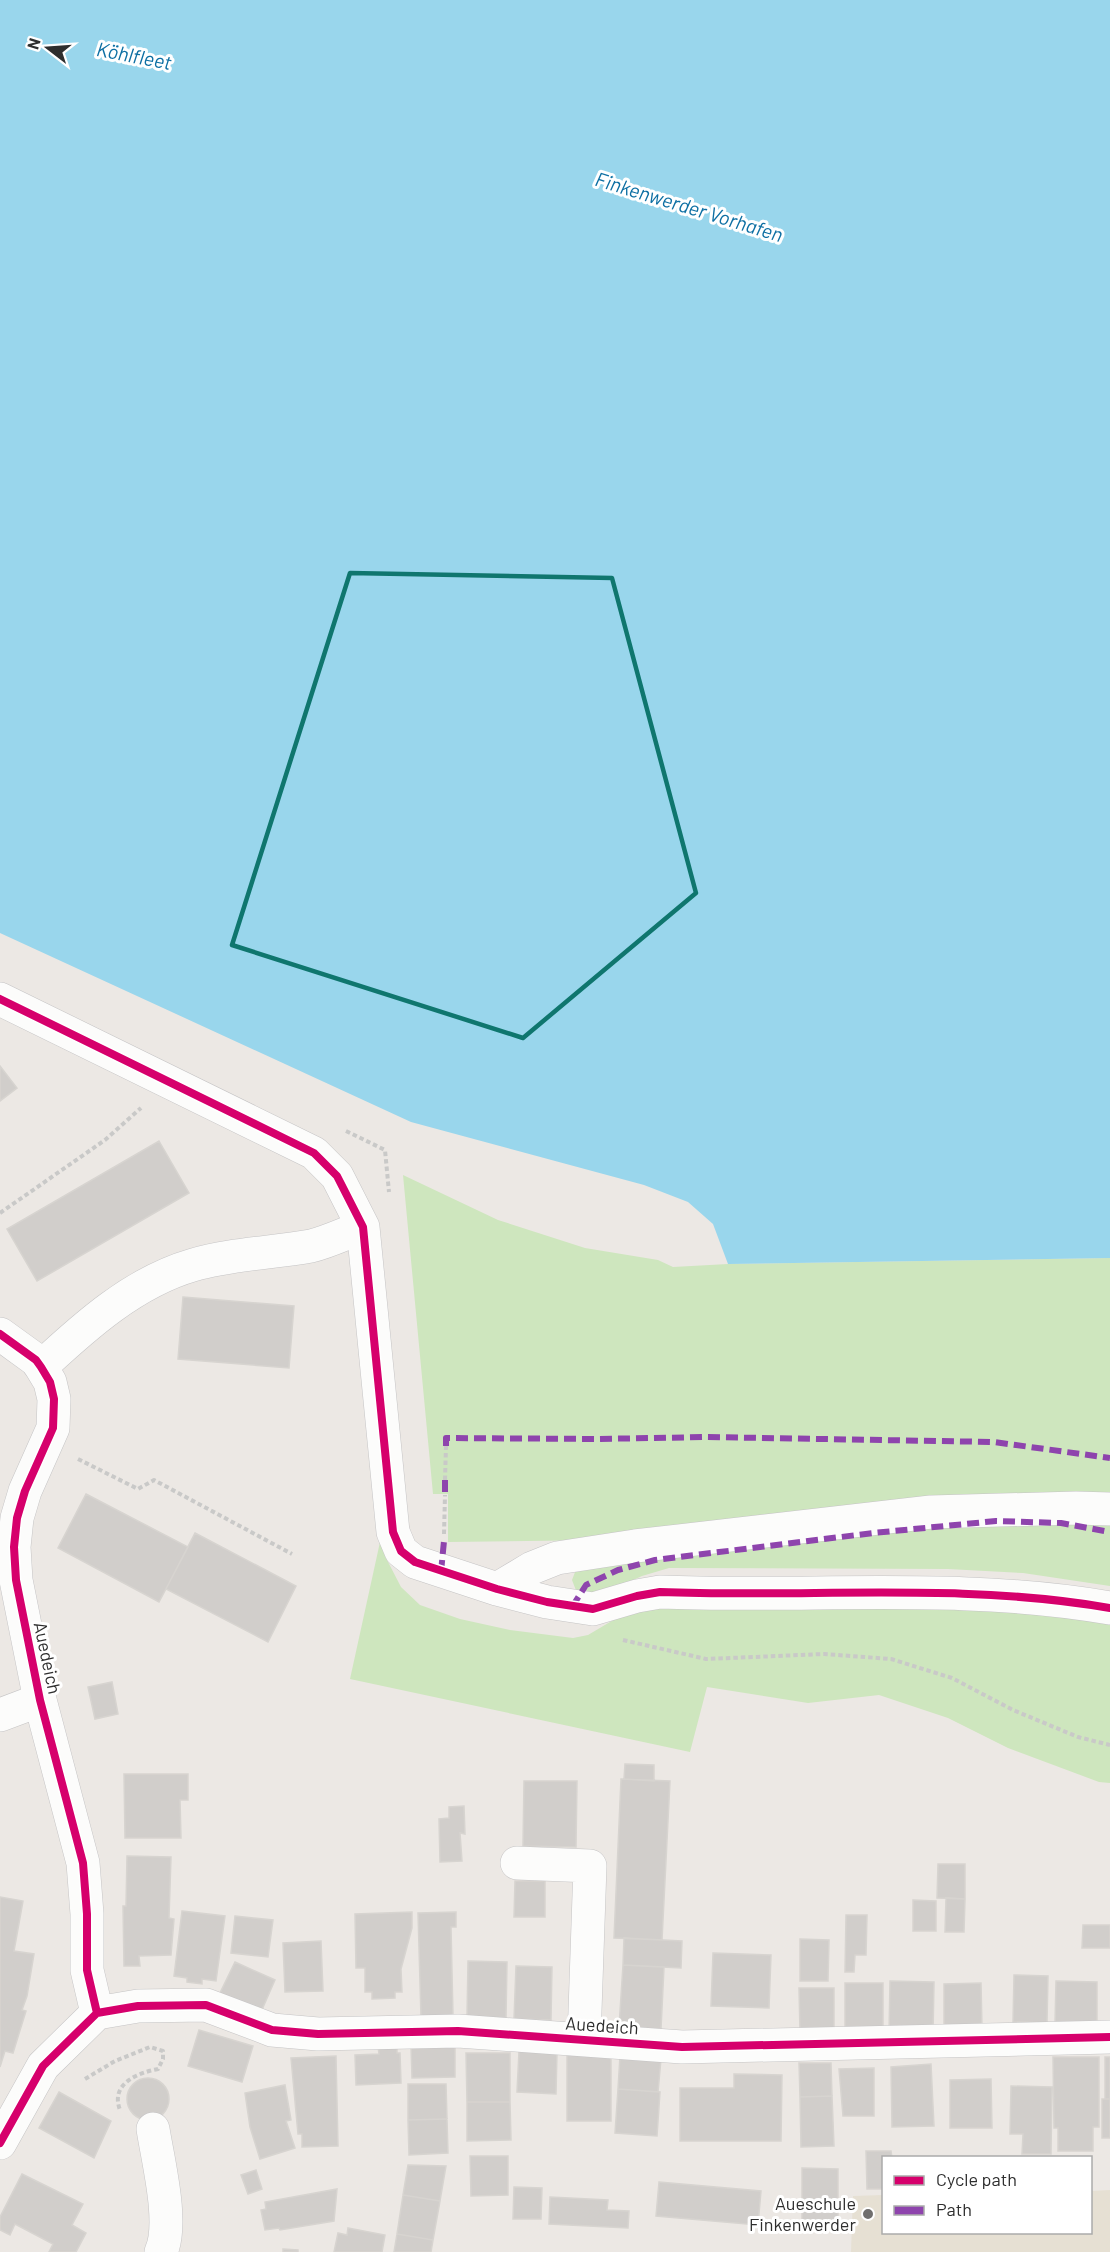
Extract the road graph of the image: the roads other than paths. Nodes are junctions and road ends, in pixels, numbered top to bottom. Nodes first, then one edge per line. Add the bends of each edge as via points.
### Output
1 (0, 999) edge
2 (363, 1227) junction
3 (0, 1334) edge
4 (41, 1367) junction
5 (1110, 1509) edge
6 (497, 1589) junction
7 (1110, 1608) edge
8 (40, 1700) junction
9 (0, 1715) edge
10 (517, 1863) dead end
11 (97, 2013) junction
12 (1110, 2037) edge
13 (584, 2040) junction
14 (153, 2129) road end
15 (0, 2143) edge
16 (161, 2252) edge

1 - 2 street via 314,1153 337,1176
2 - 4 street via 313,1245 225,1257 162,1277 131,1293
2 - 6 street via 397,1543 415,1562
3 - 4 street, Auedeich
4 - 8 street, Auedeich via 54,1399 53,1428 25,1491 14,1547 16,1580
5 - 6 street via 931,1512 635,1546 557,1558
6 - 7 street via 592,1609 660,1592 906,1591 1025,1596
8 - 9 street
8 - 11 street, Auedeich via 83,1863 87,1970
10 - 13 street via 590,1866
11 - 13 street, Auedeich via 138,2006 206,2005 272,2030 318,2034 458,2031
11 - 15 street via 43,2066
12 - 13 street, Auedeich via 682,2047
14 - 16 street via 166,2217

